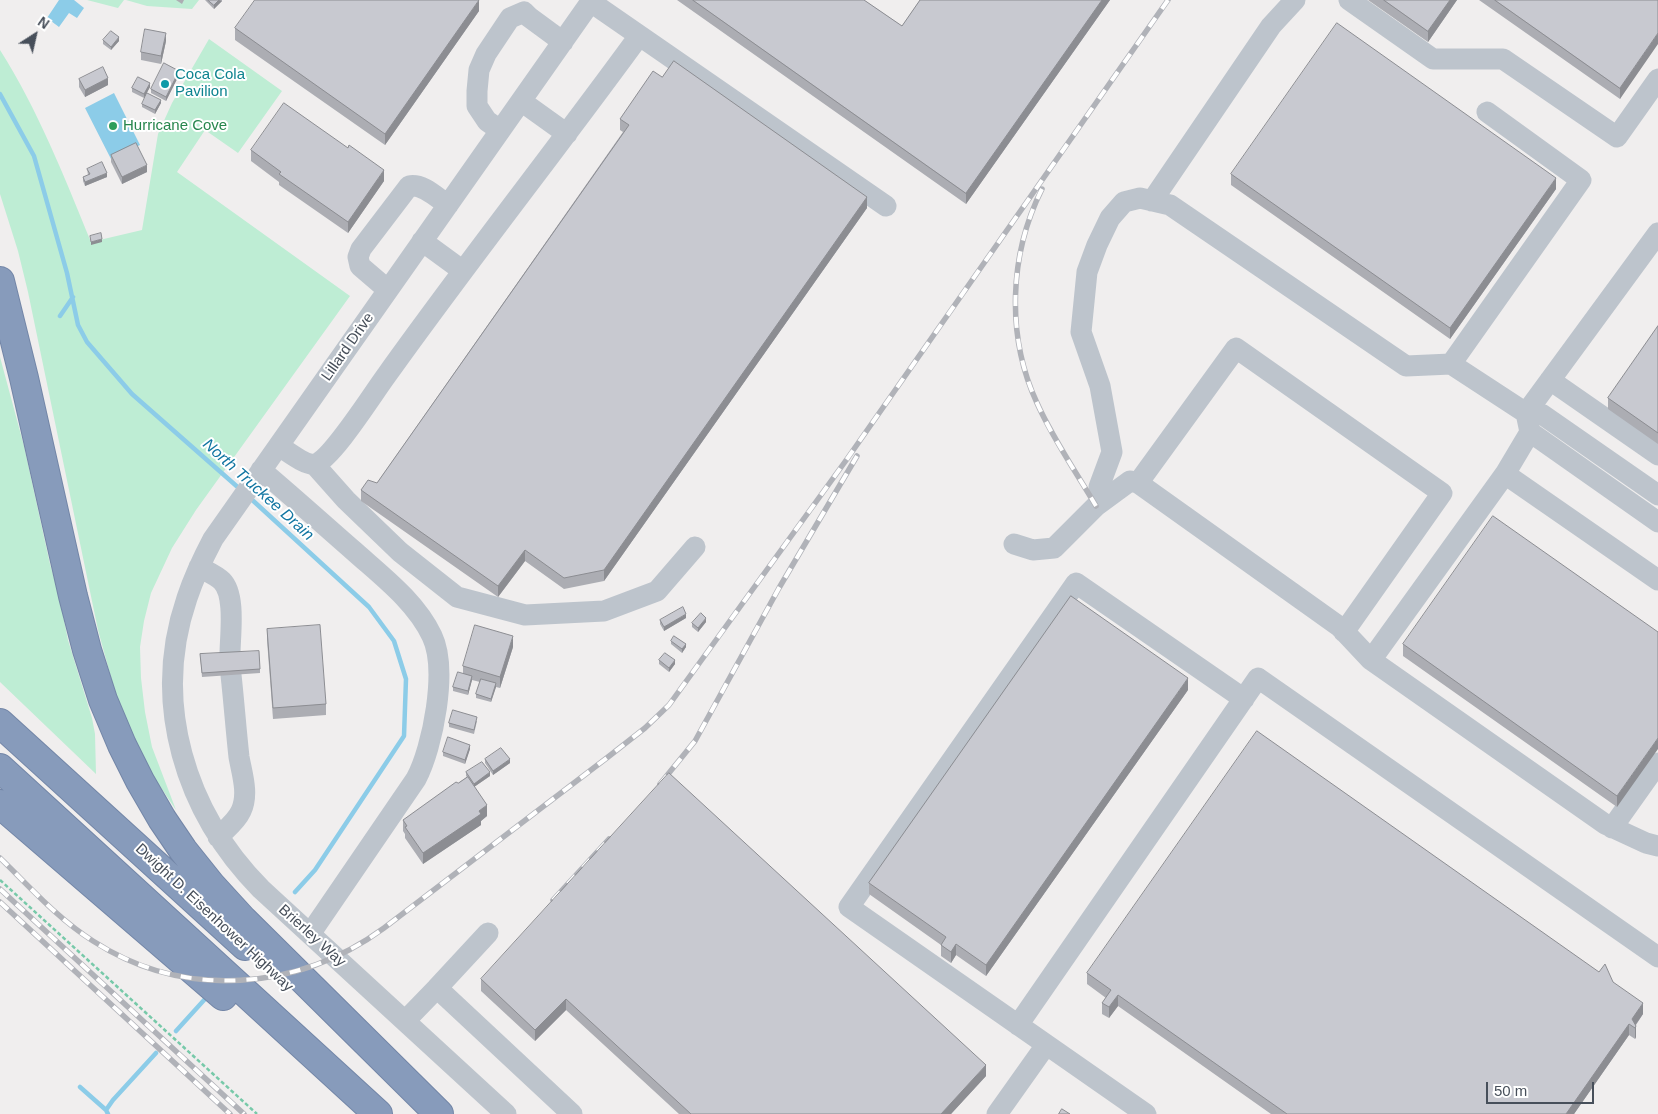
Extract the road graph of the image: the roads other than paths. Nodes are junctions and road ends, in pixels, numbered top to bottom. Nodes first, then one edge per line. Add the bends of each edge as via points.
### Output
1 (1295, 0) edge
2 (1349, 0) edge
3 (592, 1) edge
4 (639, 36) junction
5 (563, 42) junction
6 (1658, 79) edge
7 (521, 101) junction
8 (1487, 112) dead end
9 (500, 130) junction
10 (567, 134) junction
11 (1152, 201) junction
12 (448, 205) junction
13 (886, 206) dead end
14 (1658, 233) edge
15 (422, 241) junction
16 (463, 271) junction
17 (0, 281) edge
18 (388, 290) junction
19 (1451, 364) junction
20 (1550, 380) junction
21 (1528, 422) junction
22 (279, 446) junction
23 (1658, 455) edge
24 (314, 464) junction
25 (1505, 474) junction
26 (258, 475) junction
27 (1138, 483) junction
28 (1658, 495) edge
29 (1103, 501) junction
30 (1658, 522) edge
31 (1014, 544) dead end
32 (695, 547) dead end
33 (199, 567) junction
34 (1658, 580) edge
35 (1344, 632) junction
36 (230, 654) edge
37 (1371, 660) junction
38 (231, 675) edge
39 (1244, 699) junction
40 (175, 720) joint
41 (0, 723) edge
42 (1658, 763) edge
43 (0, 768) edge
44 (0, 804) edge
45 (1612, 828) junction
46 (218, 837) junction
47 (1658, 846) edge
48 (310, 934) junction
49 (488, 934) dead end
50 (1658, 957) edge
51 (437, 988) junction
52 (405, 1021) junction
53 (1018, 1025) junction
54 (1046, 1045) junction
55 (304, 1048) junction
56 (378, 1114) edge
57 (428, 1114) edge
58 (439, 1114) edge
59 (506, 1114) edge
60 (570, 1114) edge
61 (997, 1114) edge
62 (1146, 1114) edge

1 - 11 street via 1271,26
2 - 6 street via 1433,58 1503,58 1617,137
3 - 4 street
3 - 5 street, Lillard Drive
4 - 10 street
4 - 13 street
5 - 7 street, Lillard Drive
5 - 9 street via 524,12 510,18 486,54 479,70 477,91 477,106 487,121
7 - 9 street, Lillard Drive
7 - 10 street
8 - 19 street via 1581,180
9 - 12 street, Lillard Drive
10 - 16 street
11 - 19 street via 1170,205 1406,366
11 - 29 street via 1140,198 1124,202 1110,218 1087,272 1081,332 1100,386 1112,452 1099,487
12 - 15 street, Lillard Drive
12 - 18 street via 422,187 409,186 361,250 358,257 360,266
14 - 20 street
15 - 16 street
15 - 18 street, Lillard Drive
16 - 24 street via 337,444 324,459
17 - 58 highway via 86,650 110,718 140,781 183,850 211,885
18 - 22 street, Lillard Drive
19 - 21 street
20 - 21 street
20 - 23 street
21 - 25 street
21 - 28 street via 1543,415
21 - 30 street
22 - 24 street
22 - 26 street, Lillard Drive
24 - 32 street via 400,552 457,597 525,615 604,611 657,591
25 - 34 street
25 - 37 street
26 - 33 street, Lillard Drive via 213,539
26 - 48 street via 387,580 422,620 437,652 432,737 422,766
27 - 29 street via 1130,481
27 - 35 street
27 - 35 street via 1236,348 1442,493
29 - 31 street via 1054,548 1033,550
33 - 36 street via 221,581 229,596
33 - 40 street, Lillard Drive via 186,599 178,633 174,667
35 - 37 street
37 - 45 street
38 - 46 street via 244,799 236,820
39 - 50 street via 1258,678
39 - 53 street
39 - 53 street via 1076,583 849,907
40 - 46 street, Brierley Way via 189,778
41 - 57 highway, Dwight D. Eisenhower Highway
42 - 45 street
43 - 55 highway
44 - 55 highway via 236,1006
45 - 47 street
46 - 48 street, Brierley Way via 250,878
48 - 52 street, Brierley Way
49 - 51 street
51 - 52 street
51 - 60 street
52 - 59 street, Brierley Way
53 - 54 street
54 - 61 street
54 - 62 street
55 - 56 highway

